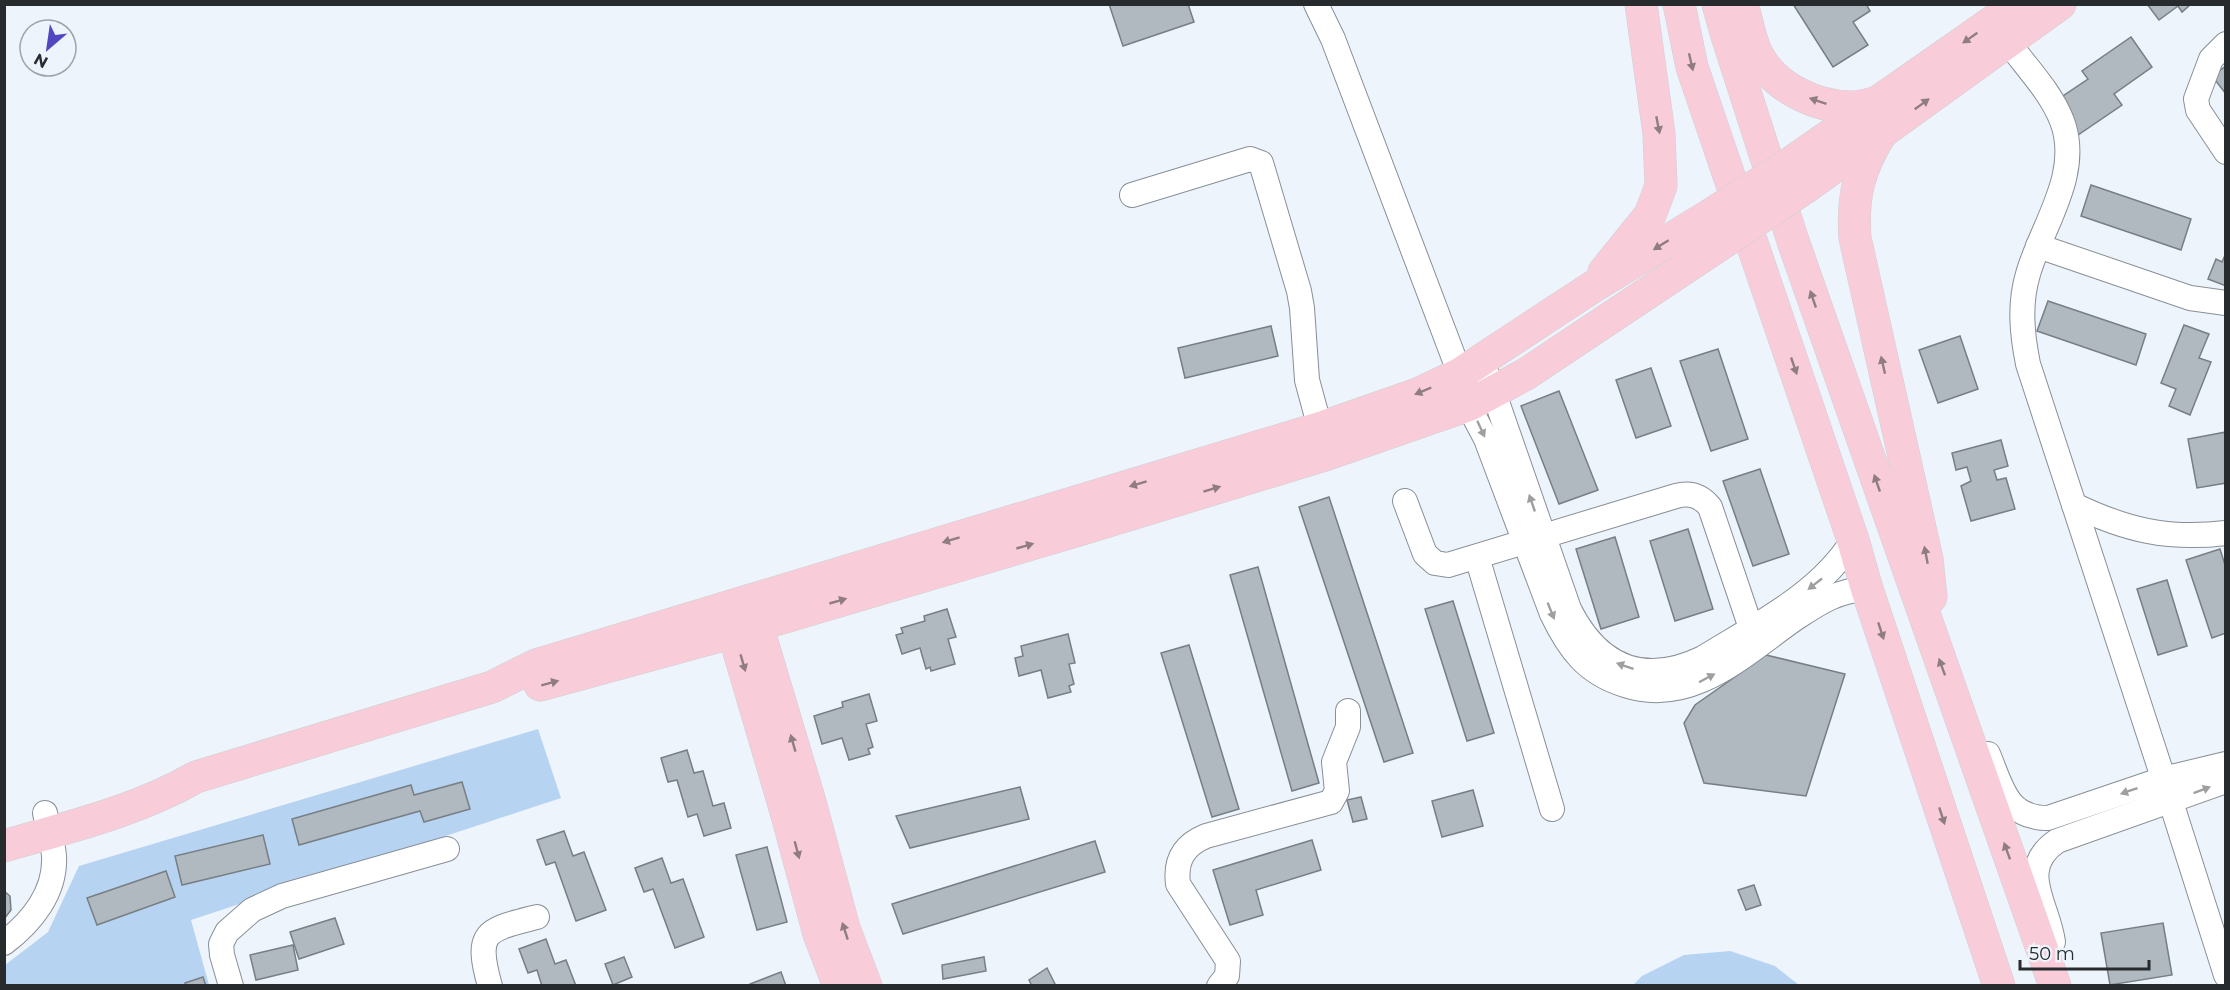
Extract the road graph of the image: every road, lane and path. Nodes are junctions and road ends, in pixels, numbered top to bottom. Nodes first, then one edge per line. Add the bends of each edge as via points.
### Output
1 (1316, 4) edge
2 (1641, 4) edge
3 (1679, 4) edge
4 (1718, 4) edge
5 (1742, 4) edge
6 (2018, 4) edge
7 (2061, 4) edge
8 (2008, 42) junction
9 (2226, 44) edge
10 (1879, 118) junction
11 (2226, 152) edge
12 (1797, 176) junction
13 (1132, 195) dead end
14 (2038, 246) junction
15 (1591, 288) junction
16 (2226, 303) edge
17 (1465, 371) junction
18 (1482, 398) junction
19 (1320, 428) junction
20 (1405, 501) dead end
21 (2074, 505) junction
22 (1075, 518) junction
23 (2226, 532) edge
24 (1535, 539) junction
25 (1853, 540) junction
26 (1477, 557) junction
27 (1867, 590) junction
28 (742, 616) junction
29 (1751, 628) junction
30 (1930, 634) junction
31 (1348, 711) dead end
32 (1959, 716) junction
33 (2226, 764) edge
34 (2163, 779) junction
35 (2226, 781) edge
36 (2171, 802) junction
37 (1552, 809) dead end
38 (2048, 818) junction
39 (48, 823) junction
40 (4, 826) edge
41 (2057, 841) junction
42 (4, 846) edge
43 (447, 849) dead end
44 (537, 917) dead end
45 (4, 943) edge
46 (2051, 975) edge
47 (2226, 975) edge
48 (1991, 983) edge
49 (231, 986) edge
50 (490, 986) edge
51 (839, 986) edge
52 (866, 986) edge
53 (1219, 986) edge

1 - 17 street
2 -> 15 main road via 1659,134 1661,186 1650,215
3 -> 25 main road via 1692,67
30 -> 4 main road via 1793,241
10 -> 5 main road via 1790,90 1757,54
6 -> 10 main road
7 - 8 main road
10 -> 8 main road
8 - 14 street via 2051,99 2063,122 2068,147 2066,172
9 - 11 street via 2211,59 2196,99 2198,111
10 - 12 main road
30 -> 10 main road via 1927,559 1855,238 1856,193
12 -> 15 main road, bridge via 1710,215
12 - 18 main road, bridge via 1730,238 1526,374
13 - 19 street via 1250,159 1261,163 1299,291 1308,380
14 - 16 street via 2190,298
14 - 21 street via 2027,274 2022,334
15 - 17 main road
17 - 18 street
17 - 18 street
17 -> 19 main road via 1420,393
22 -> 18 main road via 1328,454
18 - 24 street via 1486,439
19 -> 22 main road
20 - 26 street via 1425,554 1435,563 1448,565
21 - 23 street via 2102,519 2162,535
21 - 34 street
22 - 28 main road
24 - 26 street
24 -> 27 street via 1552,614 1565,641 1585,664 1610,681 1639,690 1669,691 1691,686 1712,676 1821,601 1843,591
29 -> 24 street via 1703,658 1666,672 1641,671 1617,663 1596,650 1580,631
24 - 29 street via 1676,496 1699,497 1710,507
25 - 27 main road
25 -> 29 street via 1824,577
26 - 37 street
27 -> 48 main road
28 - 39 main road via 539,686 492,687 196,777 142,804
28 -> 51 main road via 787,815 819,934
52 -> 28 main road via 844,928 810,802
32 -> 30 main road
31 - 53 street via 1348,727 1334,762 1337,791 1331,802 1206,836 1190,844 1179,859 1176,872 1181,890 1228,961 1227,976
32 - 38 street via 1982,738 2014,808 2033,818
46 -> 32 main road
33 - 34 street
34 - 36 street
34 -> 38 street
36 -> 35 street
36 - 41 street
36 - 47 street
38 - 41 street via 2046,835
39 - 40 main road
39 - 42 main road
39 - 45 street via 54,856 46,896 36,914
41 - 46 street via 2037,860 2035,874 2053,942
43 - 49 street via 282,896 252,909 227,932 222,945
44 - 50 street via 500,927 486,940 482,959

